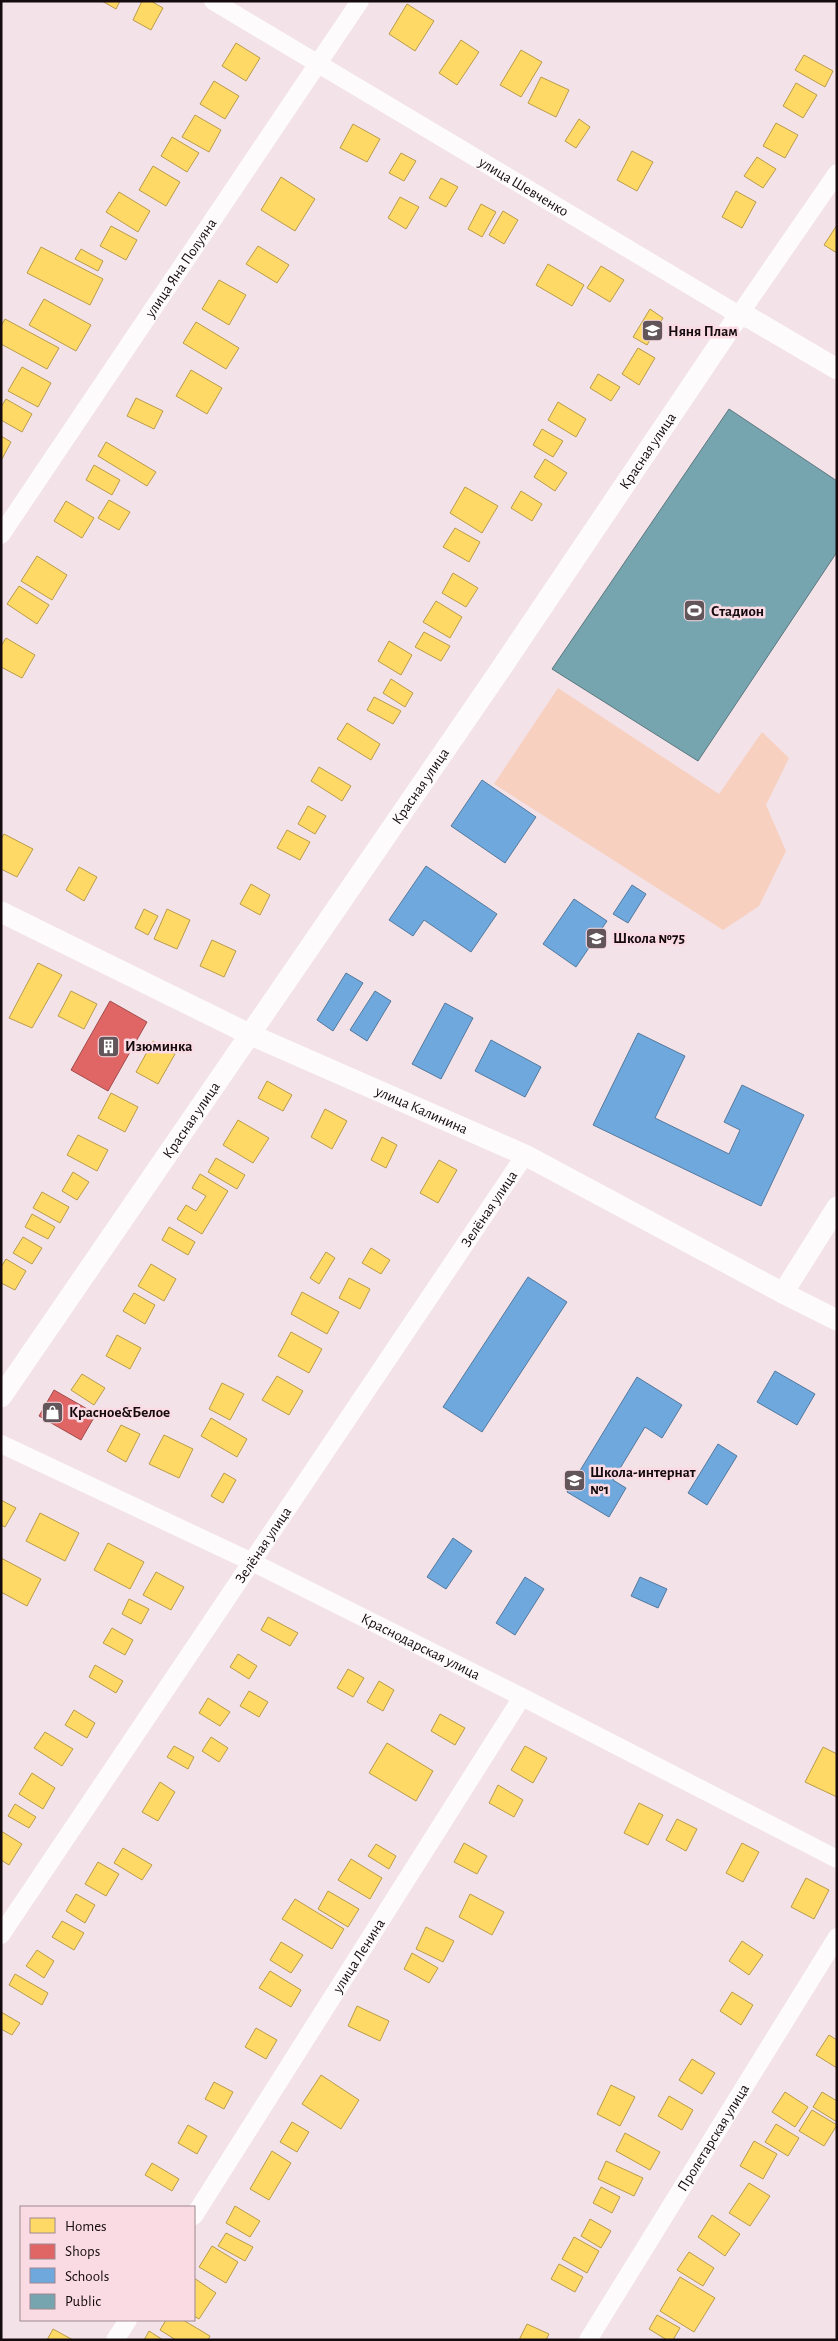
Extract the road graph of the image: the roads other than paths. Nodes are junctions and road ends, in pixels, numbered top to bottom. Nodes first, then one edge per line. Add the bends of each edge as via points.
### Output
1 (213, 1) edge
2 (360, 1) edge
3 (317, 65) junction
4 (837, 173) edge
5 (739, 315) junction
6 (837, 369) edge
7 (1, 534) edge
8 (1, 912) edge
9 (249, 1034) junction
10 (525, 1155) junction
11 (837, 1207) edge
12 (783, 1293) junction
13 (837, 1320) edge
14 (1, 1397) edge
15 (1, 1444) edge
16 (252, 1562) junction
17 (522, 1697) junction
18 (837, 1860) edge
19 (1, 1935) edge
20 (837, 1937) edge
21 (195, 2214) edge
22 (127, 2321) edge
23 (115, 2340) edge
24 (588, 2340) edge

1 - 3 street, улица Шевченко
2 - 3 street, улица Яна Полуяна
3 - 5 street, улица Шевченко
3 - 7 street, улица Яна Полуяна
4 - 5 street, Красная улица
5 - 6 street, улица Шевченко via 750,318
5 - 9 street, Красная улица
8 - 9 street, улица Калинина
9 - 10 street, улица Калинина
9 - 14 street, Красная улица
10 - 12 street, улица Калинина
10 - 16 street, Зелёная улица
11 - 12 street
12 - 13 street, улица Калинина
15 - 16 street, Краснодарская улица
16 - 17 street, Краснодарская улица
16 - 19 street, Зелёная улица
17 - 18 street, Краснодарская улица
17 - 21 street, улица Ленина
20 - 24 street, Пролетарская улица
22 - 23 street

